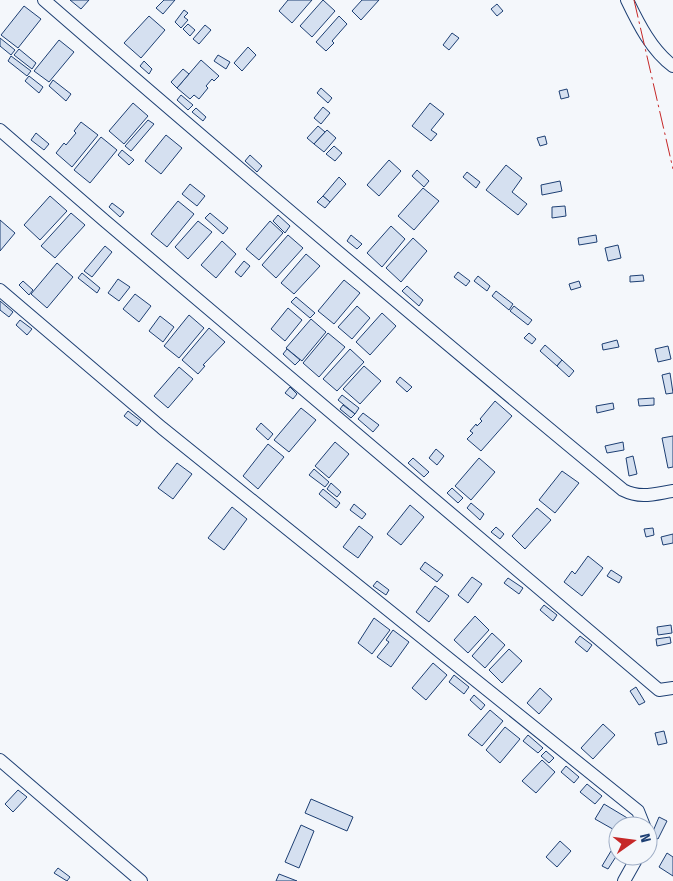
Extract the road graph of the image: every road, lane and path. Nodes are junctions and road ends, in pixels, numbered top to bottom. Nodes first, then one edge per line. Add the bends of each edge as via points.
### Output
1 (44, 0) edge
2 (627, 0) edge
3 (673, 66) edge
4 (0, 130) edge
5 (0, 290) edge
6 (673, 491) edge
7 (673, 688) edge
8 (0, 760) edge
9 (640, 816) edge
10 (632, 866) edge
11 (141, 881) edge
12 (624, 881) edge

1 - 6 street via 622,490 644,496
2 - 3 street via 661,57
4 - 7 street via 659,690
5 - 9 street via 162,428 638,811
8 - 11 street
10 - 12 street

